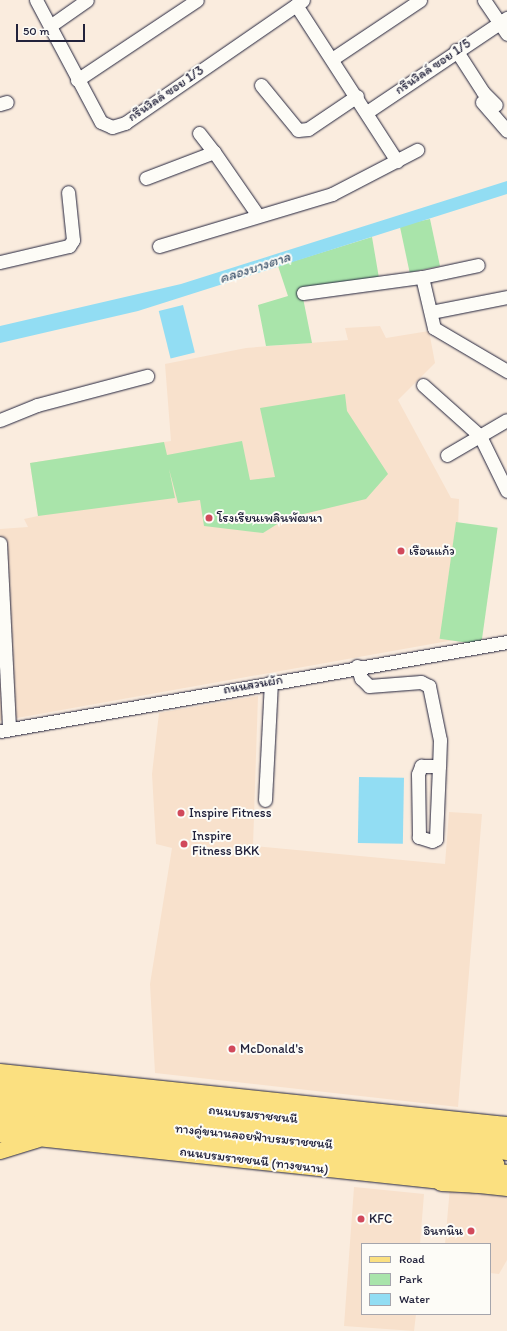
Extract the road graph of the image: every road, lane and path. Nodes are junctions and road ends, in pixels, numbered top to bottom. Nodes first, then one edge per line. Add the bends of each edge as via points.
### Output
1 (36, 0) edge
2 (87, 0) edge
3 (197, 0) edge
4 (420, 0) edge
5 (484, 0) edge
6 (300, 2) edge
7 (504, 20) edge
8 (50, 26) junction
9 (507, 34) edge
10 (456, 50) junction
11 (332, 59) junction
12 (77, 80) junction
13 (261, 84) dead end
14 (482, 92) junction
15 (357, 96) junction
16 (496, 105) dead end
17 (367, 112) junction
18 (507, 131) edge
19 (199, 133) dead end
20 (417, 150) dead end
21 (214, 152) junction
22 (397, 161) junction
23 (146, 178) dead end
24 (68, 192) dead end
25 (257, 214) junction
26 (158, 246) dead end
27 (0, 262) edge
28 (478, 265) dead end
29 (422, 277) junction
30 (303, 293) dead end
31 (507, 297) edge
32 (431, 312) junction
33 (507, 371) edge
34 (147, 376) dead end
35 (423, 385) dead end
36 (0, 420) edge
37 (507, 420) edge
38 (480, 436) junction
39 (447, 455) dead end
40 (507, 491) edge
41 (0, 543) edge
42 (507, 642) edge
43 (357, 666) junction
44 (271, 682) junction
45 (4, 730) edge
46 (439, 766) junction
47 (265, 800) dead end
48 (0, 1065) edge
49 (0, 1072) edge
50 (22, 1075) junction
51 (0, 1087) edge
52 (0, 1099) edge
53 (0, 1112) edge
54 (0, 1122) edge
55 (507, 1125) edge
56 (0, 1134) edge
57 (44, 1138) junction
58 (507, 1140) edge
59 (0, 1151) edge
60 (507, 1152) edge
61 (507, 1165) edge
62 (507, 1174) edge
63 (441, 1181) junction
64 (507, 1184) edge
65 (507, 1188) edge

1 - 8 street, กรีนวิลล์ ซอย 1/3
2 - 8 street
3 - 12 street
4 - 11 street
5 - 7 street
6 - 11 street
6 - 12 street, กรีนวิลล์ ซอย 1/3 via 120,125 107,126 100,122
7 - 9 street
7 - 10 street, กรีนวิลล์ ซอย 1/5
8 - 12 street, กรีนวิลล์ ซอย 1/3
10 - 14 street
10 - 17 street, กรีนวิลล์ ซอย 1/5
11 - 15 street
13 - 15 street via 298,130 308,129
14 - 16 street
14 - 18 street via 480,99
15 - 17 street
17 - 22 street
19 - 21 street
20 - 22 street
21 - 23 street
21 - 25 street
22 - 25 street via 332,194
24 - 27 street via 73,240 69,246
25 - 26 street
28 - 29 street
29 - 30 street
29 - 32 street
31 - 32 street
32 - 33 street via 434,328
34 - 36 street via 37,405
35 - 38 street
37 - 38 street
38 - 39 street
38 - 40 street
41 - 45 street
42 - 43 street, ถนนสวนผัก
43 - 44 street, ถนนสวนผัก
43 - 46 street via 361,678 370,686 421,682 429,686 437,712
44 - 45 street, ถนนสวนผัก
44 - 47 street
46 - 46 street via 436,839 432,841 419,837 418,774 421,766
48 - 50 main road
49 - 50 main road
50 - 55 main road
51 - 58 highway, ถนนบรมราชชนนี
52 - 60 main road, ทางคู่ขนานลอยฟ้าบรมราชชนนี
53 - 61 main road, ทางคู่ขนานลอยฟ้าบรมราชชนนี
54 - 62 highway
56 - 57 main road, ถนนบรมราชชนนี (ทางขนาน)
57 - 59 main road
57 - 63 main road, ถนนบรมราชชนนี (ทางขนาน)
63 - 64 highway
63 - 65 main road, ถนนบรมราชชนนี (ทางขนาน)

